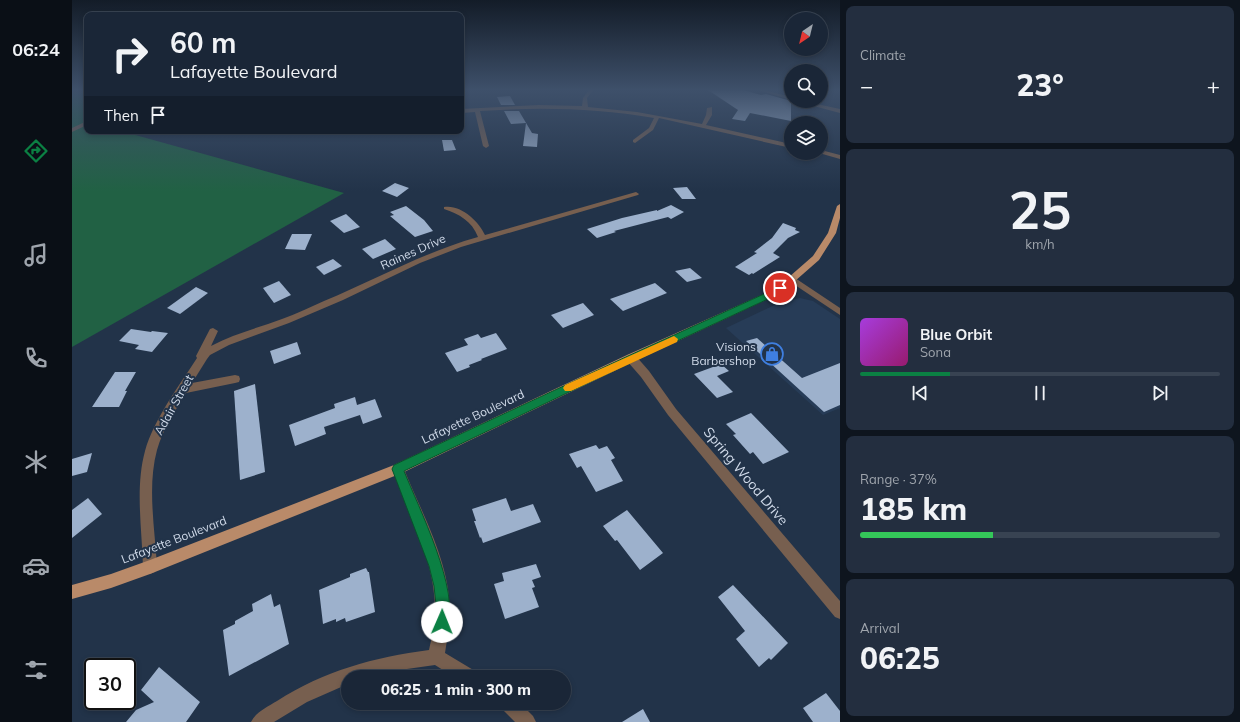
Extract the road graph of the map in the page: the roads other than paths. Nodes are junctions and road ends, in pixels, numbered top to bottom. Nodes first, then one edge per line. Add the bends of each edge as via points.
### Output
1 (84, 124) edge
2 (481, 124) edge
3 (654, 124) edge
4 (691, 124) edge
5 (703, 126) joint
6 (72, 130) edge
7 (635, 141) dead end
8 (784, 144) edge
9 (486, 146) dead end
10 (828, 153) edge
11 (840, 156) edge
12 (636, 194) dead end
13 (840, 206) edge
14 (446, 208) dead end
15 (482, 238) junction
16 (792, 279) junction
17 (840, 312) edge
18 (214, 331) dead end
19 (207, 352) joint
20 (631, 358) junction
21 (198, 363) junction
22 (235, 379) dead end
23 (184, 389) junction
24 (398, 469) junction
25 (150, 567) junction
26 (72, 592) edge
27 (840, 612) edge
28 (436, 657) junction
29 (457, 670) edge
30 (515, 710) edge
31 (260, 722) edge
32 (527, 722) edge

1 - 6 street
2 - 9 street
3 - 7 street via 651,129
4 - 5 street
5 - 8 street
10 - 11 street
12 - 15 street, Raines Drive
13 - 16 main road, Lafayette Boulevard via 832,233 824,247 816,258
14 - 15 street via 470,219
15 - 19 street, Raines Drive via 435,253 340,298 286,321 226,342
16 - 17 street
16 - 20 main road, Lafayette Boulevard via 767,296
18 - 21 street, Adair Street
19 - 21 street, Adair Street
20 - 24 main road, Lafayette Boulevard
20 - 27 street, Spring Wood Drive via 672,412
21 - 23 street, Adair Street
22 - 23 street
23 - 25 street, Adair Street via 159,429 149,460 146,483
24 - 25 main road, Lafayette Boulevard
24 - 28 street via 436,566 442,605
25 - 26 main road, Lafayette Boulevard
28 - 29 street
28 - 31 street via 380,665 340,679 275,710
30 - 32 street

